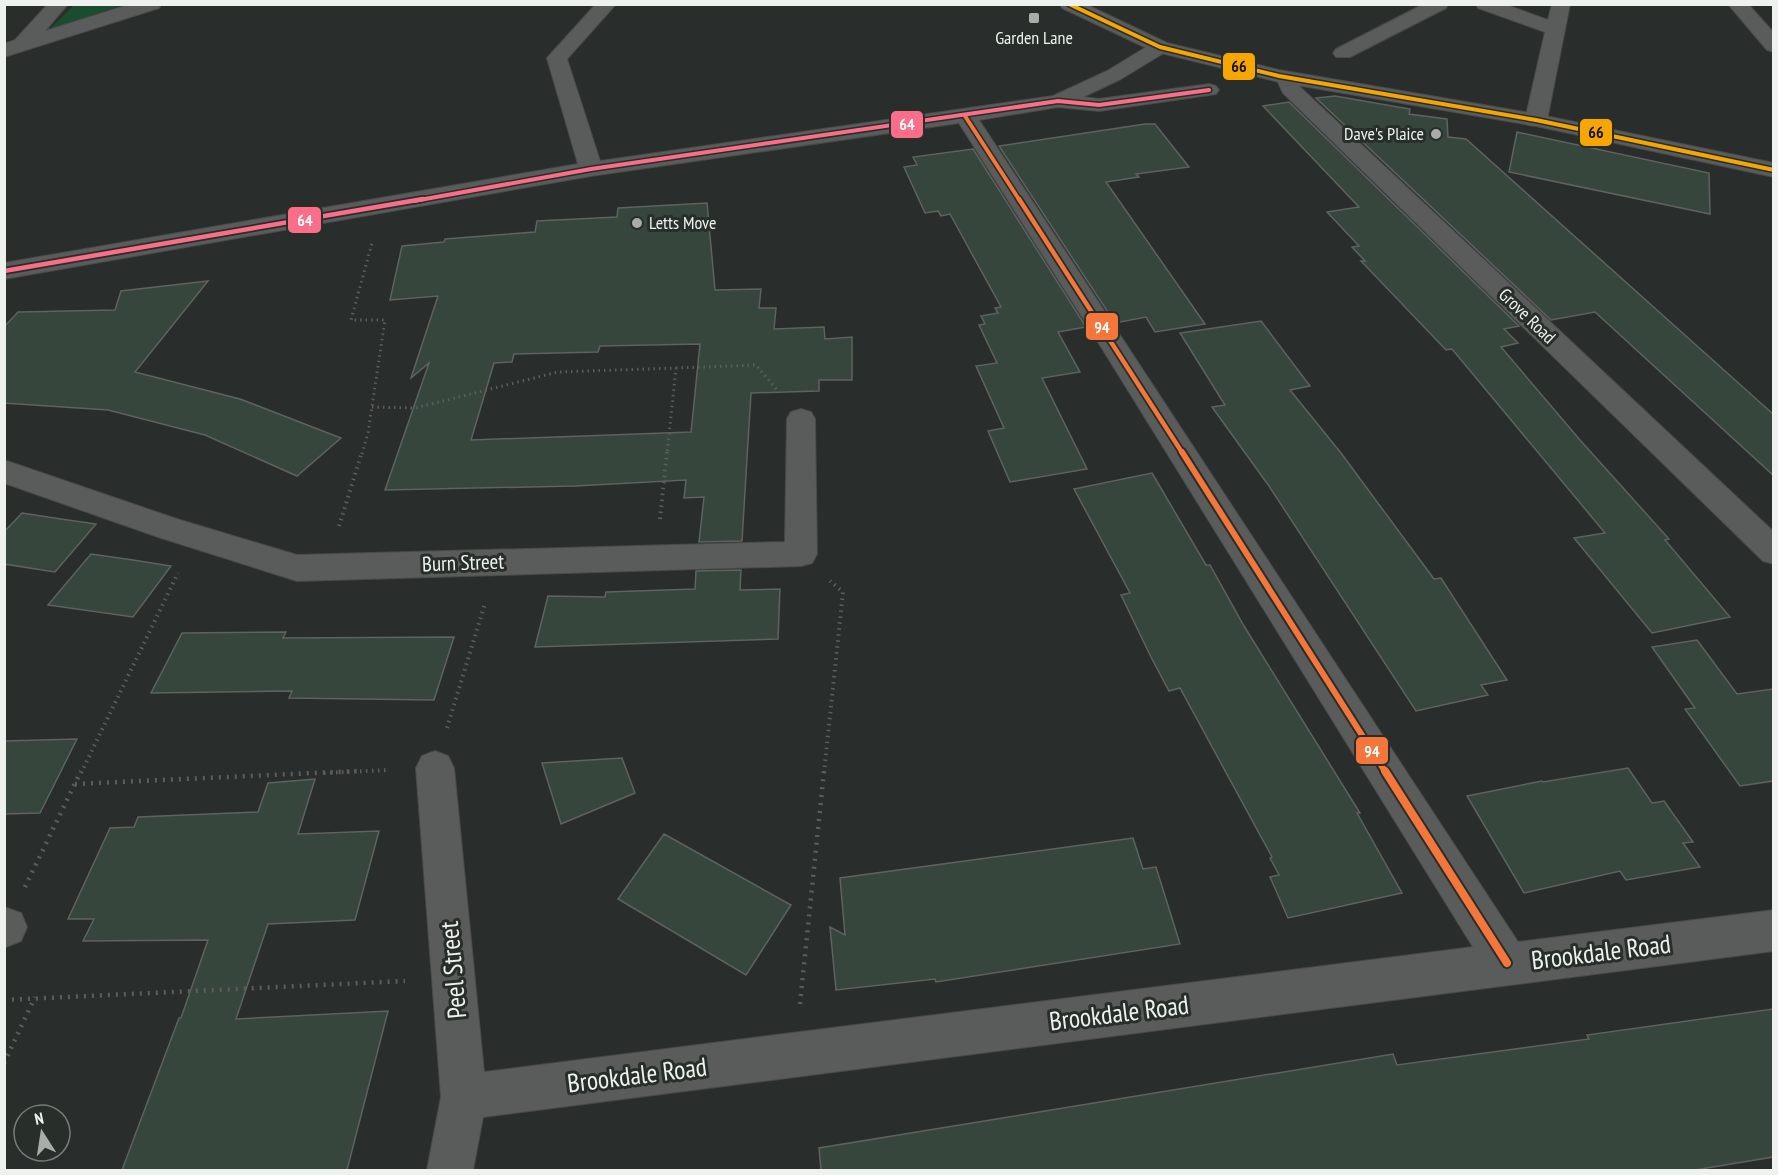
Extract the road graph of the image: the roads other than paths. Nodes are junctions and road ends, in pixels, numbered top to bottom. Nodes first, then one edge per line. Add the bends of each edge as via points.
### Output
1 (59, 4) edge
2 (152, 4) edge
3 (607, 4) edge
4 (1069, 4) edge
5 (1439, 4) edge
6 (1485, 4) edge
7 (1560, 4) edge
8 (1737, 4) edge
9 (1556, 29) junction
10 (1773, 46) edge
11 (13, 47) edge
12 (1160, 47) junction
13 (1343, 53) dead end
14 (1286, 78) junction
15 (1209, 90) dead end
16 (1058, 101) junction
17 (965, 116) junction
18 (1536, 120) junction
19 (591, 169) junction
20 (1773, 170) edge
21 (4, 271) edge
22 (801, 418) road end
23 (4, 471) edge
24 (1773, 552) edge
25 (435, 768) road end
26 (1773, 930) edge
27 (1507, 963) junction
28 (465, 1097) junction
29 (450, 1170) edge

1 - 11 street
2 - 11 street
3 - 19 street via 557,58
4 - 12 street
5 - 13 street
6 - 9 street
7 - 9 street
8 - 10 street
9 - 18 street
12 - 14 street
12 - 16 street via 1114,75
14 - 18 street
14 - 24 street, Grove Road via 1290,89
15 - 16 street via 1099,105
16 - 17 street
17 - 19 street
17 - 27 street
18 - 20 street
19 - 21 street
22 - 23 street, Burn Street via 801,554 297,568
25 - 28 street, Peel Street
26 - 27 street, Brookdale Road
27 - 28 street, Brookdale Road
28 - 29 street, Peel Street

